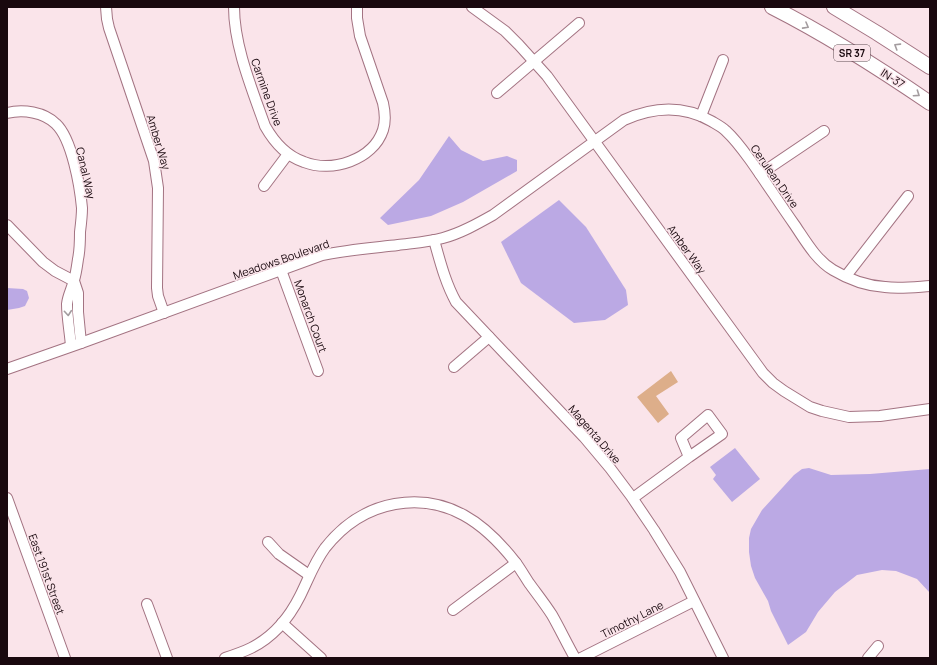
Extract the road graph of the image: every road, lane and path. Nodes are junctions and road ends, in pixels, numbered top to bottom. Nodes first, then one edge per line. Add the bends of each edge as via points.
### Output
1 (106, 7) edge
2 (234, 7) edge
3 (356, 7) edge
4 (472, 7) edge
5 (772, 7) edge
6 (834, 7) edge
7 (579, 23) dead end
8 (723, 60) dead end
9 (534, 62) junction
10 (930, 67) edge
11 (497, 93) dead end
12 (930, 103) edge
13 (7, 113) edge
14 (701, 116) junction
15 (824, 132) dead end
16 (595, 142) junction
17 (288, 154) junction
18 (760, 174) junction
19 (264, 186) dead end
20 (908, 196) dead end
21 (7, 225) edge
22 (434, 240) junction
23 (281, 270) junction
24 (846, 276) junction
25 (74, 281) junction
26 (930, 286) edge
27 (164, 313) junction
28 (489, 337) junction
29 (76, 345) junction
30 (454, 368) dead end
31 (7, 369) edge
32 (318, 371) dead end
33 (930, 409) edge
34 (689, 457) dead end
35 (7, 498) edge
36 (633, 498) junction
37 (268, 542) dead end
38 (516, 563) junction
39 (309, 575) junction
40 (694, 601) junction
41 (147, 604) dead end
42 (453, 610) dead end
43 (282, 623) junction
44 (878, 646) dead end
45 (65, 658) edge
46 (167, 658) edge
47 (225, 658) edge
48 (321, 658) edge
49 (575, 658) edge
50 (581, 658) edge
51 (723, 658) edge
52 (868, 658) edge

1 - 27 street, Amber Way via 109,28 157,174 157,288
2 - 17 street, Carmine Drive via 243,61 265,126 278,145
3 - 17 street, Carmine Drive via 360,36 385,112 383,130 368,151 340,165 314,165
4 - 9 street, Amber Way via 505,31
5 -> 12 highway, IN-37 / SR 37 via 852,52
10 -> 6 highway, SR 37
7 - 9 street
8 - 14 street
9 - 11 street
9 - 16 street, Amber Way
13 - 25 street, Canal Way via 20,111 41,115 56,124 66,139 82,209
14 - 16 street, Cerulean Drive via 688,111 664,109 648,112 624,120
14 - 18 street, Cerulean Drive via 729,134
15 - 18 street
16 - 22 street, Meadows Boulevard via 479,223
16 - 33 street, Amber Way via 763,374 773,383 810,407 849,417 880,416
17 - 19 street
18 - 24 street, Cerulean Drive via 817,256 833,270
20 - 24 street
21 - 25 street via 43,262
22 - 23 street, Meadows Boulevard via 322,255
22 - 28 street, Magenta Drive via 445,278 456,302
23 - 27 street, Meadows Boulevard
23 - 32 street, Monarch Court
24 - 26 street, Cerulean Drive via 877,287
25 - 29 street, Canal Way via 67,305
27 - 29 street, Meadows Boulevard
28 - 30 street
28 - 36 street, Magenta Drive via 584,437
29 - 31 street, Meadows Boulevard
34 - 36 street
35 - 45 street, East 191st Street
36 - 40 street, Magenta Drive via 680,572
37 - 39 street via 279,554
38 - 39 street via 479,524 446,507 416,502 385,506 351,522 325,548
38 - 42 street
38 - 49 street via 551,615
39 - 43 street via 294,607
40 - 50 street, Timothy Lane
40 - 51 street, Magenta Drive
41 - 46 street
43 - 47 street via 266,639
43 - 48 street
44 - 52 street

